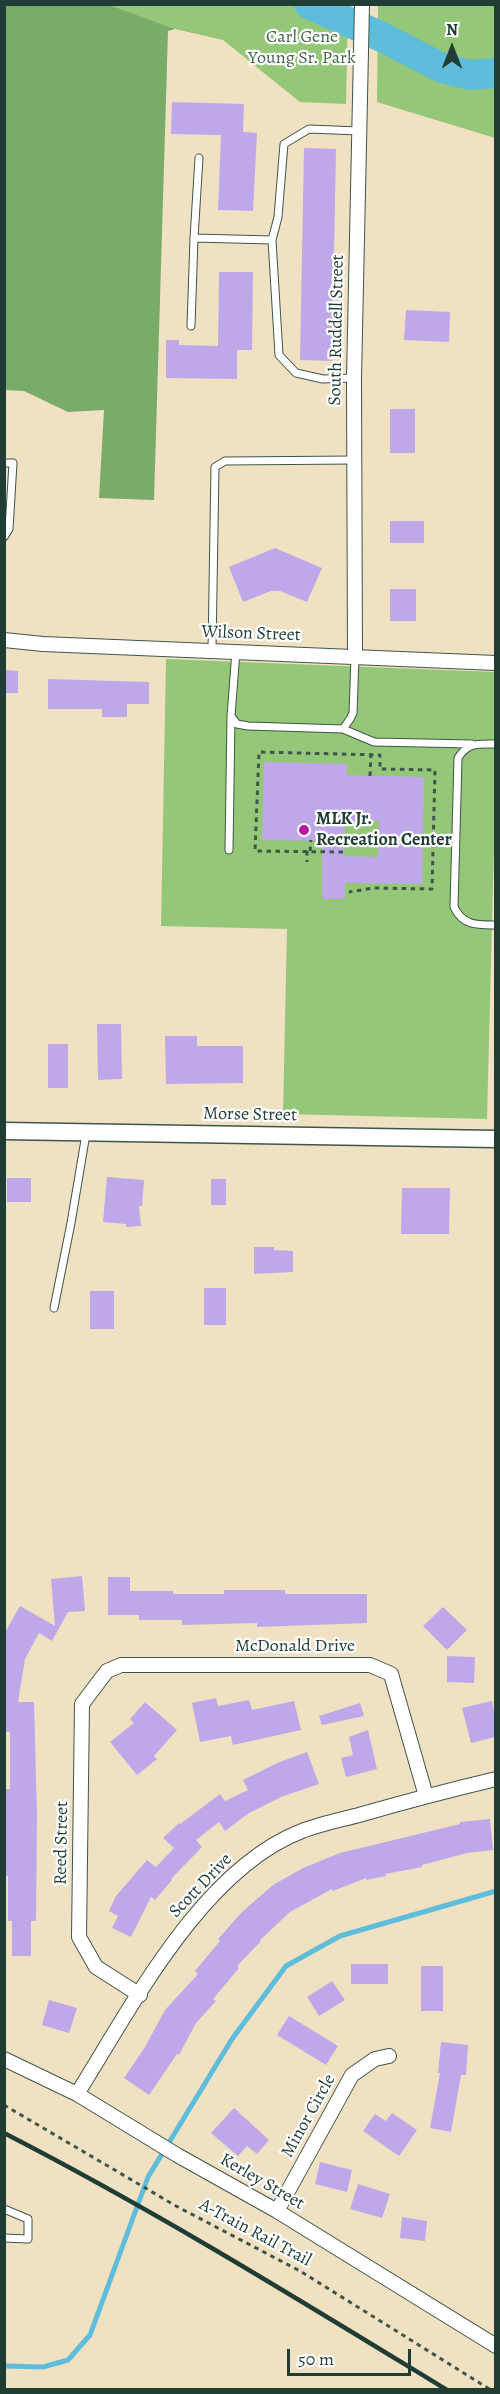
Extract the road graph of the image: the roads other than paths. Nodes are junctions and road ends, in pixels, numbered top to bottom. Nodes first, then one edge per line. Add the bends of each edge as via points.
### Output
1 (363, 4) edge
2 (359, 131) junction
3 (199, 158) dead end
4 (194, 238) junction
5 (272, 240) junction
6 (191, 326) dead end
7 (354, 378) junction
8 (355, 460) junction
9 (4, 463) edge
10 (4, 537) edge
11 (4, 640) edge
12 (212, 650) junction
13 (236, 651) junction
14 (355, 656) junction
15 (495, 663) edge
16 (231, 716) junction
17 (343, 729) junction
18 (472, 744) junction
19 (495, 744) edge
20 (230, 850) dead end
21 (495, 925) edge
22 (4, 1131) edge
23 (86, 1132) junction
24 (495, 1139) edge
25 (54, 1308) dead end
26 (107, 1671) joint
27 (495, 1779) edge
28 (426, 1796) junction
29 (140, 1995) junction
30 (389, 2056) dead end
31 (4, 2059) edge
32 (77, 2094) junction
33 (4, 2209) edge
34 (277, 2211) junction
35 (4, 2238) edge
36 (495, 2346) edge

1 - 2 street, South Ruddell Street
2 - 5 lane via 309,129 284,144 278,217
2 - 7 street, South Ruddell Street
3 - 4 lane
4 - 5 lane
4 - 6 lane
5 - 7 lane via 279,356 296,374 323,379
7 - 8 street, South Ruddell Street
8 - 12 lane via 225,462 215,467
8 - 14 street, South Ruddell Street
9 - 10 lane via 13,463 9,529
11 - 12 street, Wilson Street
12 - 13 street, Wilson Street
13 - 14 street, Wilson Street
13 - 16 lane
14 - 15 street, Wilson Street
14 - 17 lane via 352,712
16 - 17 lane via 237,724 248,726
16 - 20 lane
17 - 18 lane via 374,742
18 - 19 lane
18 - 21 lane via 458,758 454,907 458,918 471,925
22 - 23 street, Morse Street
23 - 24 street, Morse Street
23 - 25 lane
26 - 28 street, McDonald Drive via 121,1665 370,1665 391,1674
26 - 29 street, Reed Street via 82,1704 79,1937 96,1967
27 - 28 street, Scott Drive
28 - 29 street, Scott Drive via 300,1832 256,1856 198,1912
29 - 32 street, Scott Drive
30 - 34 street, Minor Circle via 375,2059 352,2075
31 - 32 street, Kerley Street
32 - 34 street, Kerley Street
33 - 35 lane via 28,2219 27,2239
34 - 36 street, Kerley Street

